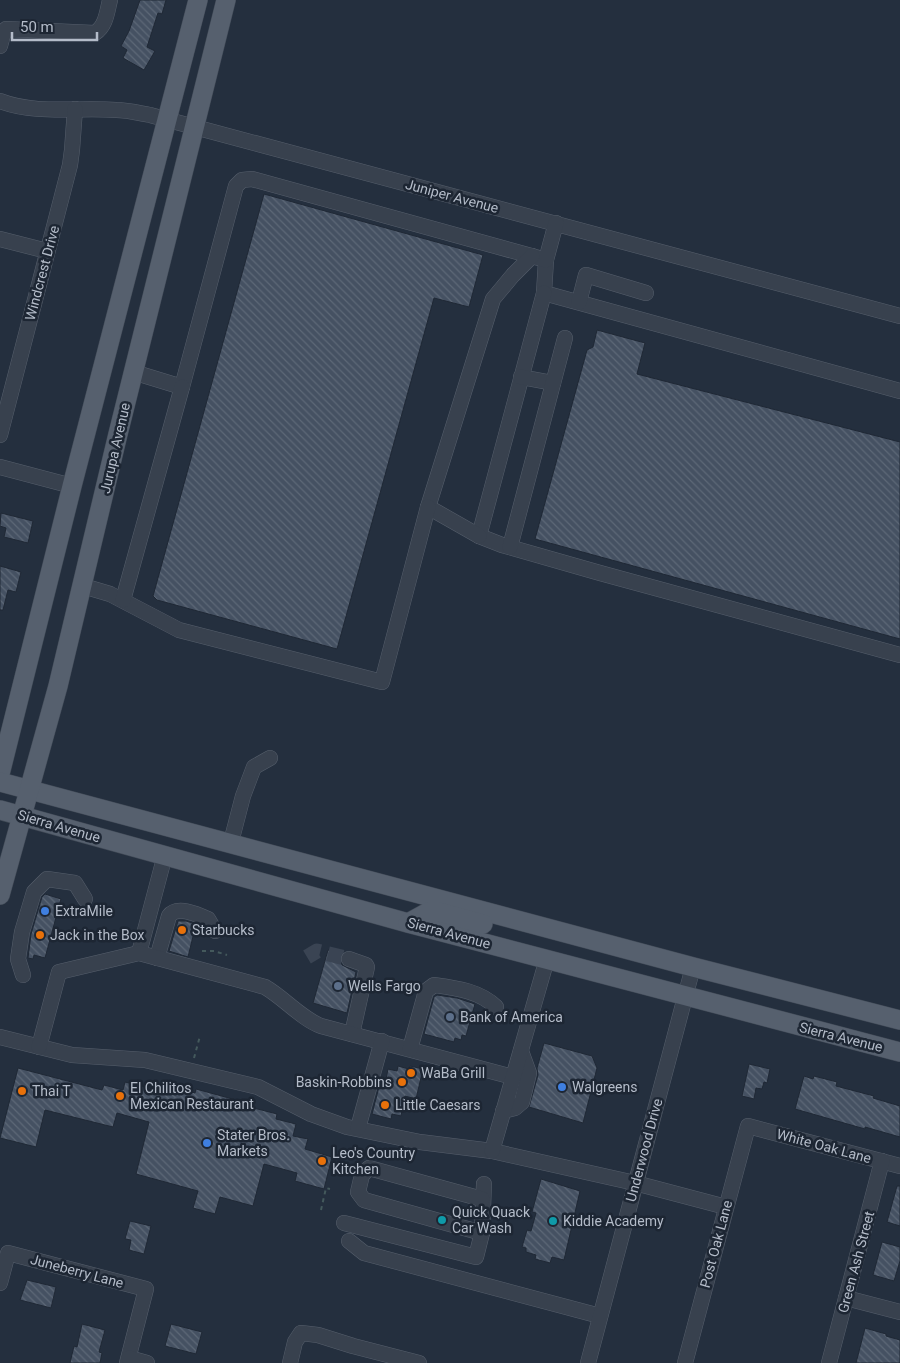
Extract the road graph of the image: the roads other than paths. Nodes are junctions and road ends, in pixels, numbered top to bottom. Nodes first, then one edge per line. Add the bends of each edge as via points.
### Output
1 (110, 0) edge
2 (198, 0) edge
3 (226, 0) edge
4 (0, 46) edge
5 (0, 101) edge
6 (75, 109) junction
7 (167, 120) junction
8 (194, 127) junction
9 (556, 223) junction
10 (0, 239) edge
11 (47, 251) junction
12 (539, 258) junction
13 (613, 283) junction
14 (544, 293) junction
15 (646, 293) dead end
16 (579, 302) junction
17 (606, 310) junction
18 (900, 316) edge
19 (565, 338) dead end
20 (133, 372) junction
21 (521, 377) junction
22 (7, 379) edge
23 (553, 383) junction
24 (182, 387) junction
25 (900, 391) edge
26 (0, 435) edge
27 (0, 467) edge
28 (72, 486) junction
29 (428, 507) junction
30 (479, 536) junction
31 (510, 547) junction
32 (83, 586) junction
33 (123, 600) junction
34 (900, 655) edge
35 (270, 758) dead end
36 (0, 774) edge
37 (0, 782) edge
38 (29, 791) junction
39 (0, 810) edge
40 (22, 816) junction
41 (231, 842) junction
42 (164, 856) junction
43 (0, 895) edge
44 (85, 899) dead end
45 (408, 922) junction
46 (215, 931) dead end
47 (578, 935) junction
48 (139, 953) junction
49 (157, 958) junction
50 (349, 959) tunnel mouth
51 (547, 959) junction
52 (693, 967) junction
53 (23, 975) dead end
54 (685, 996) junction
55 (496, 1007) dead end
56 (900, 1020) edge
57 (352, 1034) junction
58 (0, 1037) edge
59 (382, 1041) junction
60 (39, 1047) junction
61 (410, 1049) junction
62 (521, 1050) junction
63 (900, 1052) edge
64 (513, 1077) junction
65 (503, 1112) junction
66 (748, 1126) joint
67 (358, 1128) junction
68 (492, 1151) junction
69 (882, 1161) junction
70 (900, 1166) edge
71 (635, 1183) junction
72 (726, 1207) junction
73 (344, 1223) dead end
74 (482, 1233) junction
75 (349, 1241) dead end
76 (0, 1283) edge
77 (846, 1298) junction
78 (900, 1312) edge
79 (600, 1316) junction
80 (128, 1360) edge
81 (147, 1363) edge
82 (290, 1363) edge
83 (419, 1363) edge
84 (588, 1363) edge
85 (685, 1363) edge
86 (829, 1363) edge

1 - 4 street via 104,24 94,33 6,29
2 - 7 main road
3 - 8 main road, Jurupa Avenue
5 - 6 street, Juniper Avenue via 28,107
6 - 7 street, Juniper Avenue via 117,110
6 - 11 street, Windcrest Drive via 70,165
7 - 8 street, Juniper Avenue
7 - 28 main road
8 - 9 street, Juniper Avenue
8 - 20 main road, Jurupa Avenue
9 - 12 street
9 - 18 street, Juniper Avenue
10 - 11 street
11 - 22 street, Windcrest Drive
12 - 14 street
12 - 24 street via 252,179 242,180 236,186
12 - 29 street via 513,275 493,299
13 - 15 street
13 - 16 street via 586,275
13 - 17 street
14 - 16 street
14 - 21 street
16 - 17 street
17 - 25 street
19 - 23 street
20 - 24 street
20 - 32 main road, Jurupa Avenue
21 - 23 street
21 - 30 street
22 - 26 street, Windcrest Drive
23 - 31 street
24 - 33 street
27 - 28 street
28 - 36 main road
29 - 30 street
29 - 33 street via 382,682 179,630
30 - 31 street
31 - 34 street
32 - 33 street
32 - 38 main road, Jurupa Avenue
35 - 41 street via 254,767 242,796
37 - 38 main road, Sierra Avenue
38 - 40 main road, Jurupa Avenue
38 - 41 main road, Sierra Avenue
39 - 40 main road, Sierra Avenue
40 - 42 main road, Sierra Avenue
40 - 43 main road, Jurupa Avenue
41 - 47 main road, Sierra Avenue
42 - 45 main road, Sierra Avenue
42 - 48 street
44 - 53 street via 75,884 47,879 34,892 18,959
45 - 47 main road via 428,912 439,912 542,937
45 - 51 main road, Sierra Avenue
46 - 49 street via 208,919 178,910 172,912
47 - 52 main road, Sierra Avenue
48 - 49 street
48 - 60 street via 59,972
49 - 57 street via 265,987 312,1023
50 - 57 street via 367,967
51 - 54 main road, Sierra Avenue
51 - 62 street
52 - 54 street, Underwood Drive
52 - 56 main road, Sierra Avenue
54 - 63 main road, Sierra Avenue
54 - 71 street, Underwood Drive
55 - 61 street via 488,998 476,993 434,984 426,991
57 - 59 street
58 - 60 street
59 - 61 street
59 - 67 street
60 - 67 street via 72,1055 145,1060 249,1085 323,1120
61 - 64 street
62 - 64 street
62 - 65 street via 529,1073 522,1102
64 - 65 street
65 - 68 street
66 - 69 street, White Oak Lane
66 - 72 street, Post Oak Lane
67 - 68 street via 420,1142
68 - 71 street
69 - 70 street, White Oak Lane
69 - 77 street, Green Ash Street
71 - 72 street
71 - 79 street, Underwood Drive
72 - 85 street, Post Oak Lane
73 - 74 street via 476,1257
74 - 74 street via 364,1200 358,1192 362,1175 369,1168 483,1192
75 - 79 street via 364,1253
76 - 80 street, Juneberry Lane via 8,1253 146,1289
77 - 78 street
77 - 86 street, Green Ash Street
79 - 84 street, Underwood Drive
80 - 81 street
82 - 83 street via 295,1342 301,1333 318,1334

